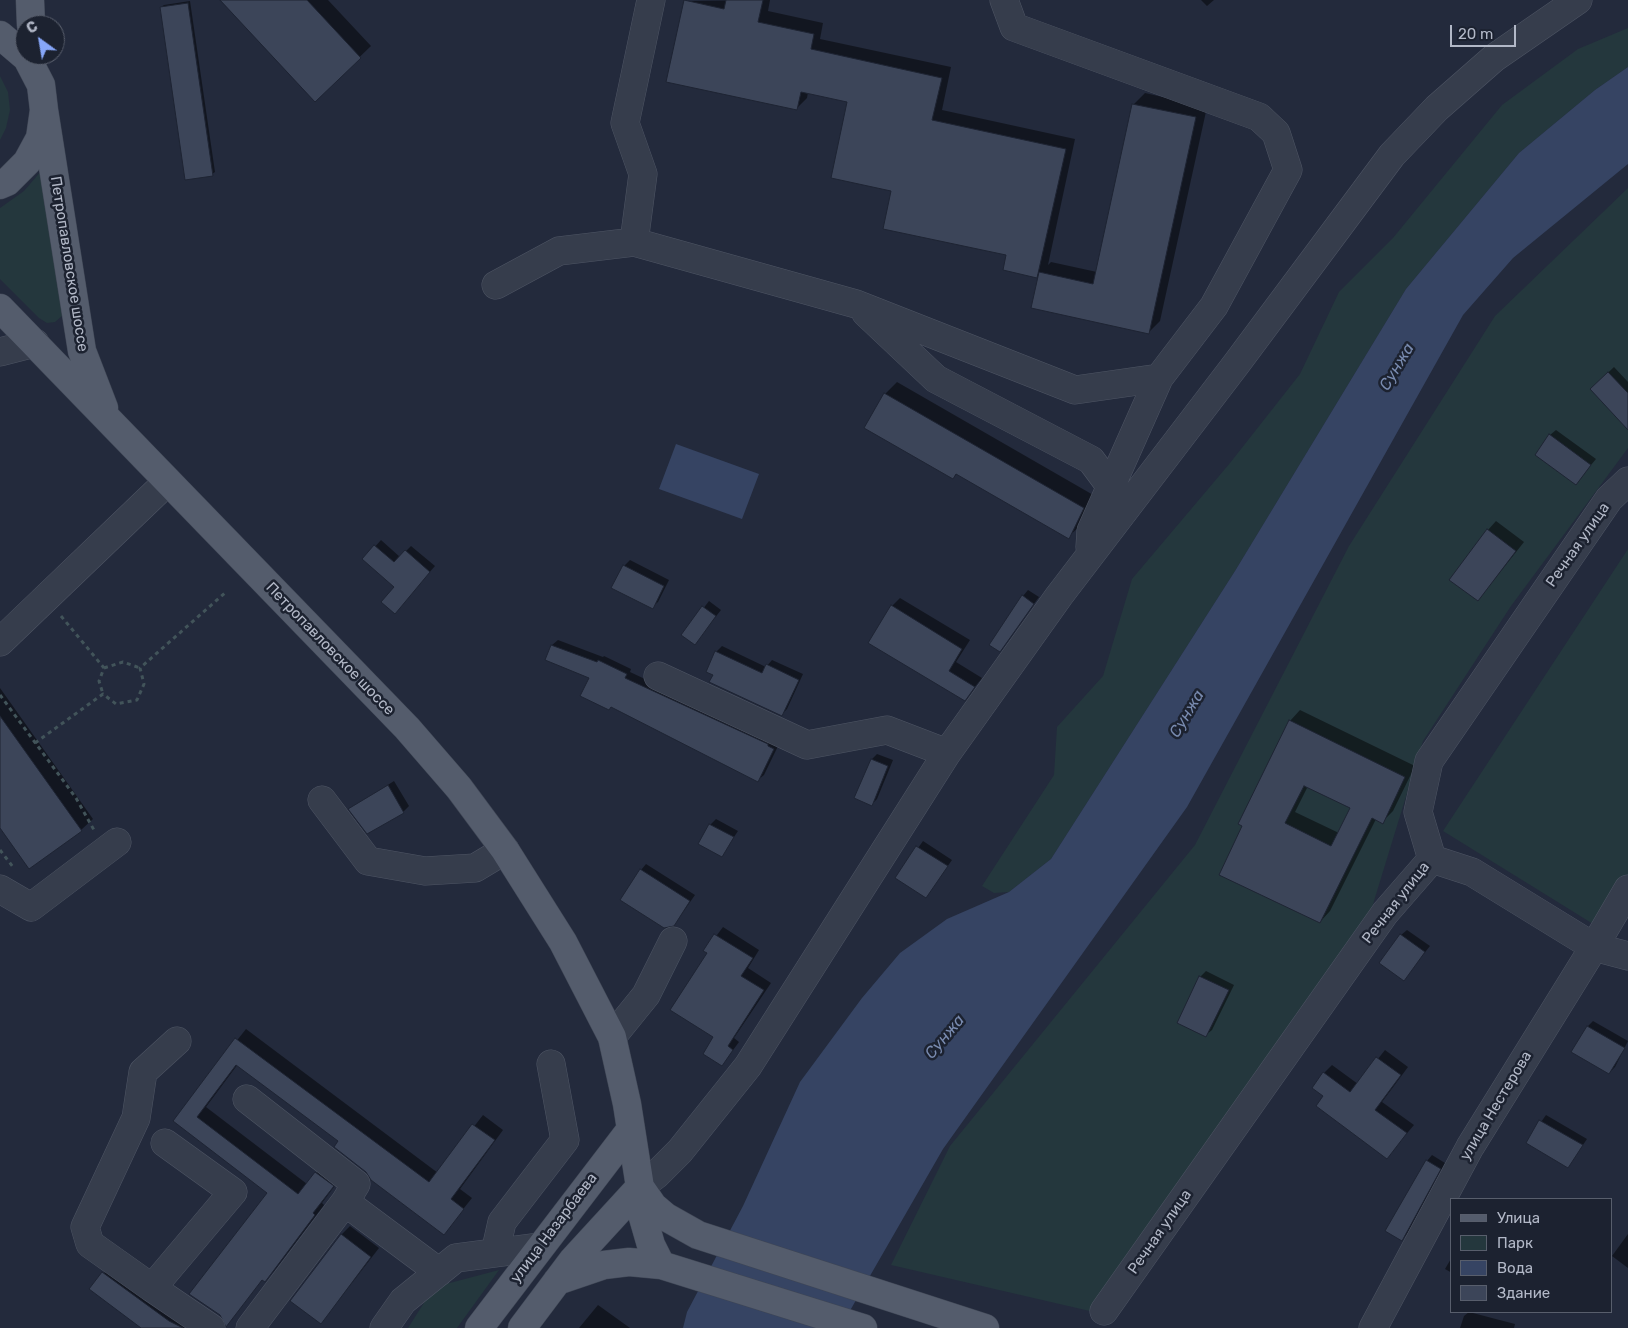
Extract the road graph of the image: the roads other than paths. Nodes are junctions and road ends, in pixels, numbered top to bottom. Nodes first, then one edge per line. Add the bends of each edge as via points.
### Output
1 (30, 0) edge
2 (650, 0) edge
3 (1004, 0) edge
4 (1578, 0) edge
5 (31, 15) edge
6 (0, 35) edge
7 (37, 65) edge
8 (42, 98) junction
9 (0, 185) edge
10 (634, 242) junction
11 (496, 285) dead end
12 (856, 304) junction
13 (0, 308) edge
14 (35, 343) junction
15 (0, 352) edge
16 (1159, 378) junction
17 (107, 417) junction
18 (1628, 481) edge
19 (167, 482) junction
20 (1110, 487) junction
21 (1090, 556) junction
22 (0, 642) edge
23 (658, 676) dead end
24 (948, 753) junction
25 (322, 800) dead end
26 (107, 838) road end
27 (506, 850) junction
28 (1432, 858) junction
29 (7, 879) edge
30 (1628, 889) edge
31 (673, 941) dead end
32 (1594, 948) junction
33 (1628, 956) edge
34 (612, 1037) junction
35 (177, 1041) dead end
36 (551, 1064) dead end
37 (247, 1099) dead end
38 (631, 1129) junction
39 (166, 1143) dead end
40 (640, 1187) junction
41 (344, 1202) junction
42 (557, 1223) junction
43 (540, 1247) junction
44 (494, 1253) junction
45 (661, 1265) junction
46 (439, 1272) junction
47 (558, 1281) junction
48 (152, 1288) junction
49 (1104, 1311) dead end
50 (211, 1328) edge
51 (250, 1328) edge
52 (384, 1328) edge
53 (479, 1328) edge
54 (522, 1328) edge
55 (863, 1328) edge
56 (985, 1328) edge
57 (1373, 1328) edge

1 - 5 main road
2 - 10 street via 624,123 643,174
3 - 16 street via 1014,27 1259,117 1276,132 1288,170 1214,306
4 - 21 street via 1494,58 1392,154
6 - 8 main road via 27,58
7 - 8 main road, Петропавловское шоссе
8 - 9 main road via 40,138 27,162
8 - 17 main road, Петропавловское шоссе via 82,351
10 - 11 street via 559,251
10 - 12 street
12 - 16 street via 1075,390
12 - 20 street via 936,379 1090,460
13 - 14 main road
14 - 15 street
14 - 17 main road
16 - 20 street
17 - 19 main road, Петропавловское шоссе
18 - 28 street, Речная улица via 1609,499 1429,761 1418,812
19 - 22 street
19 - 27 main road, Петропавловское шоссе via 407,728 460,788
20 - 21 street via 1091,531
21 - 24 street
23 - 24 street via 808,745 887,730
24 - 40 street via 748,1066 680,1151
25 - 27 street via 368,861 425,871 475,868
26 - 29 street via 30,907
27 - 34 main road, Петропавловское шоссе via 563,942
28 - 32 street via 1472,872
28 - 49 street, Речная улица via 1385,913
30 - 32 street, улица Нестерова
31 - 34 street via 646,995
32 - 33 street
32 - 57 street, улица Нестерова via 1470,1147
34 - 38 main road, Петропавловское шоссе
35 - 48 street via 143,1072 136,1118 85,1227 90,1244
36 - 44 street via 565,1140 502,1222
37 - 41 street via 356,1184
38 - 40 main road, Петропавловское шоссе
38 - 42 main road, улица Назарбаева
39 - 48 street via 233,1192
40 - 42 main road
40 - 45 main road, Петропавловское шоссе via 645,1228
40 - 47 main road
40 - 56 main road via 666,1217 698,1236
41 - 46 street
41 - 51 street
42 - 43 main road, улица Назарбаева
43 - 44 street
43 - 53 main road, улица Назарбаева
44 - 46 street via 456,1258
45 - 47 main road via 629,1262 604,1265
45 - 55 main road
46 - 52 street via 402,1301
47 - 54 main road
48 - 50 street

